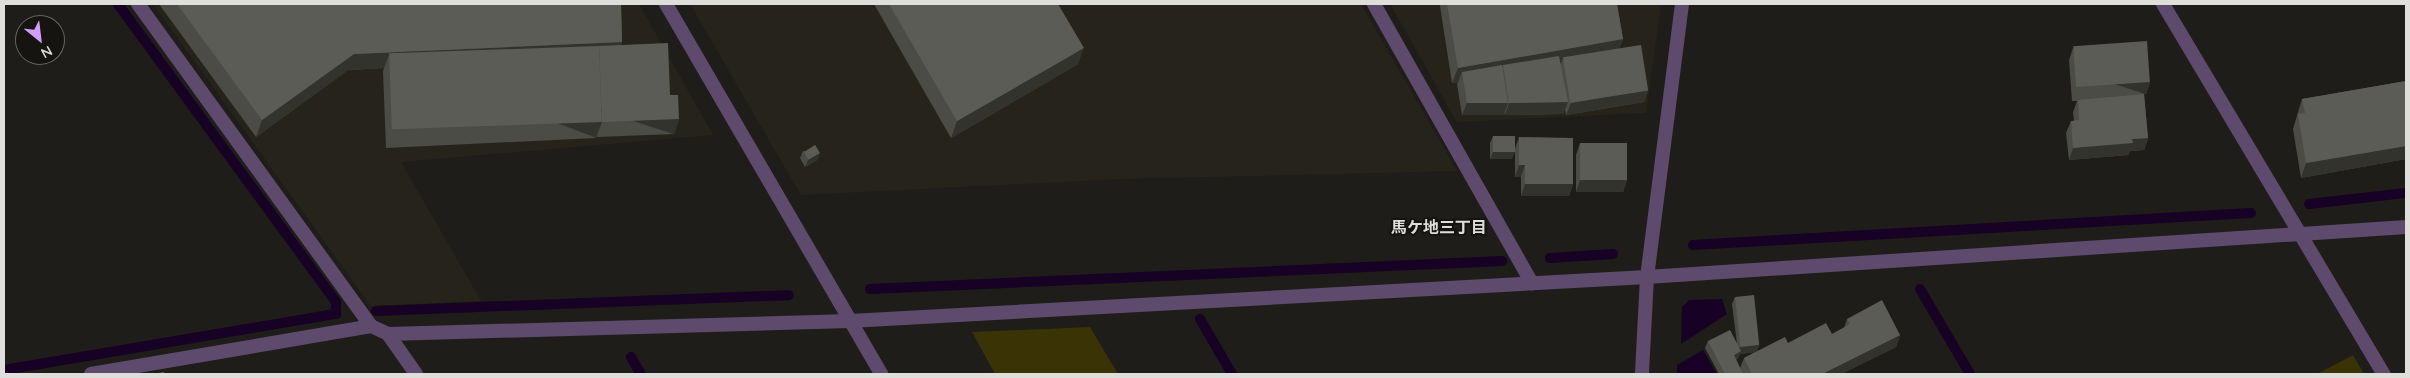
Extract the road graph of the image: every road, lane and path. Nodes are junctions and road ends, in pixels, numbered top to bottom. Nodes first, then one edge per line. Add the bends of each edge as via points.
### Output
1 (138, 4) edge
2 (666, 4) edge
3 (1374, 4) edge
4 (1682, 4) edge
5 (2163, 4) edge
6 (2406, 227) edge
7 (2302, 235) junction
8 (1647, 277) junction
9 (1532, 283) junction
10 (850, 321) junction
11 (371, 326) junction
12 (388, 334) junction
13 (91, 374) edge
14 (416, 374) edge
15 (881, 374) edge
16 (1642, 374) edge
17 (2384, 374) edge

1 - 11 street
2 - 10 street
3 - 9 street
4 - 8 street
5 - 7 street
6 - 7 street
7 - 8 street
7 - 17 street
8 - 9 street
8 - 16 street
9 - 10 street
10 - 12 street
10 - 15 street
11 - 12 street
11 - 13 street
12 - 14 street

